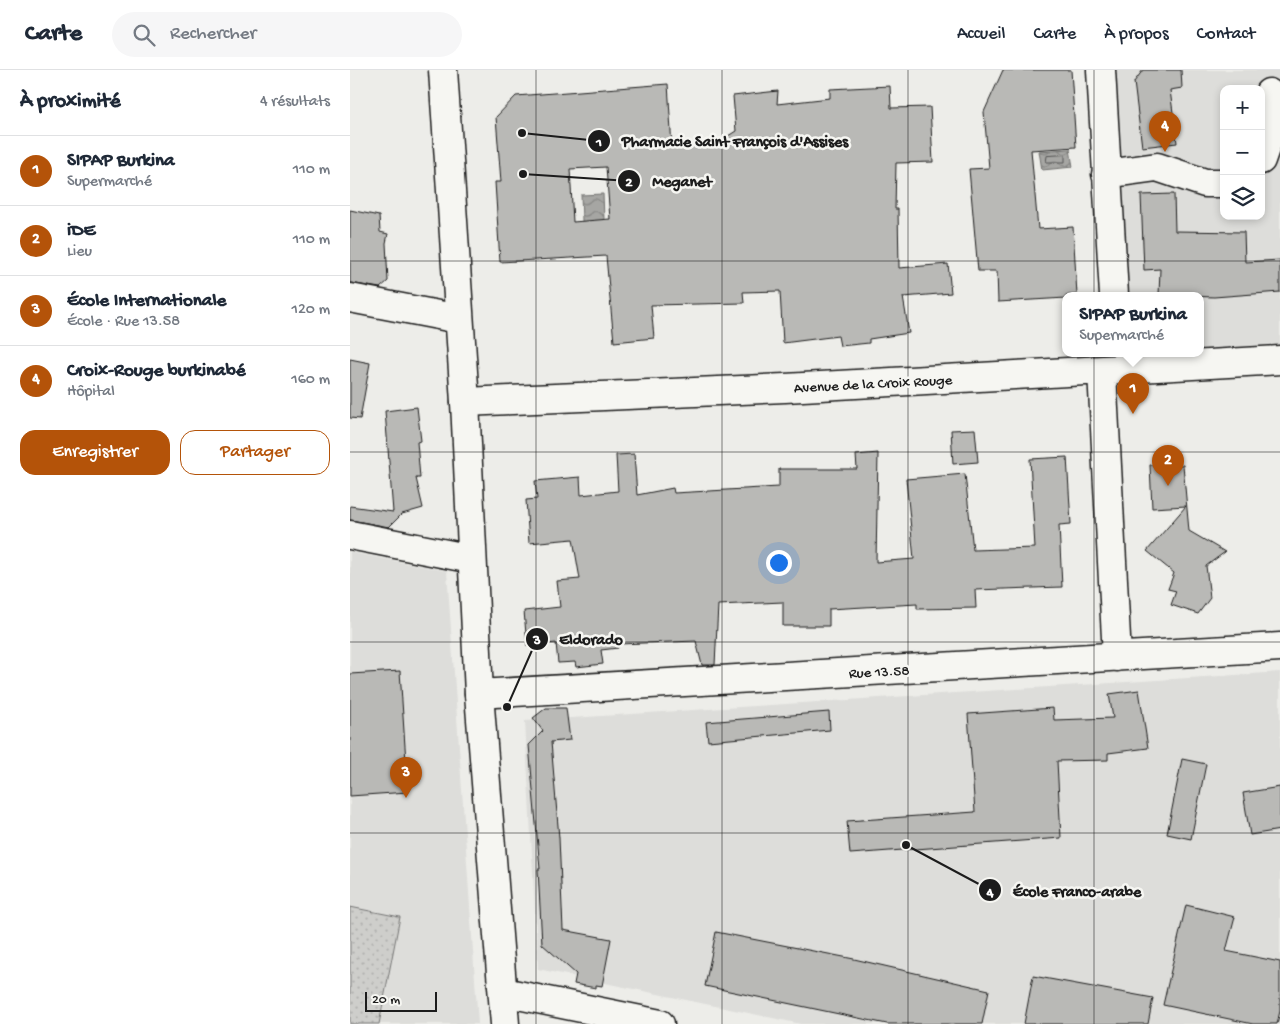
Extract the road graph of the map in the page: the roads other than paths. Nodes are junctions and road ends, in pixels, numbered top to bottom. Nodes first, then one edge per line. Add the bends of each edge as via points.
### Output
1 (443, 70) edge
2 (1101, 70) edge
3 (1269, 93) dead end
4 (1265, 149) edge
5 (1106, 174) junction
6 (1220, 183) edge
7 (1114, 292) edge
8 (350, 298) edge
9 (459, 319) junction
10 (1280, 360) edge
11 (1113, 365) edge
12 (465, 402) junction
13 (350, 535) edge
14 (472, 559) junction
15 (1280, 647) edge
16 (1117, 657) junction
17 (479, 694) junction
18 (503, 992) junction
19 (505, 1024) edge
20 (660, 1024) edge

1 - 9 street
2 - 5 street
3 - 4 street
5 - 6 street via 1156,167 1205,183
5 - 7 street
8 - 9 street
9 - 12 street
10 - 11 street, Avenue de la Croix Rouge
11 - 12 street, Avenue de la Croix Rouge
11 - 16 street
12 - 14 street
13 - 14 street
14 - 17 street
15 - 16 street, Rue 13.58
16 - 17 street, Rue 13.58
17 - 18 street
18 - 19 street
18 - 20 street

